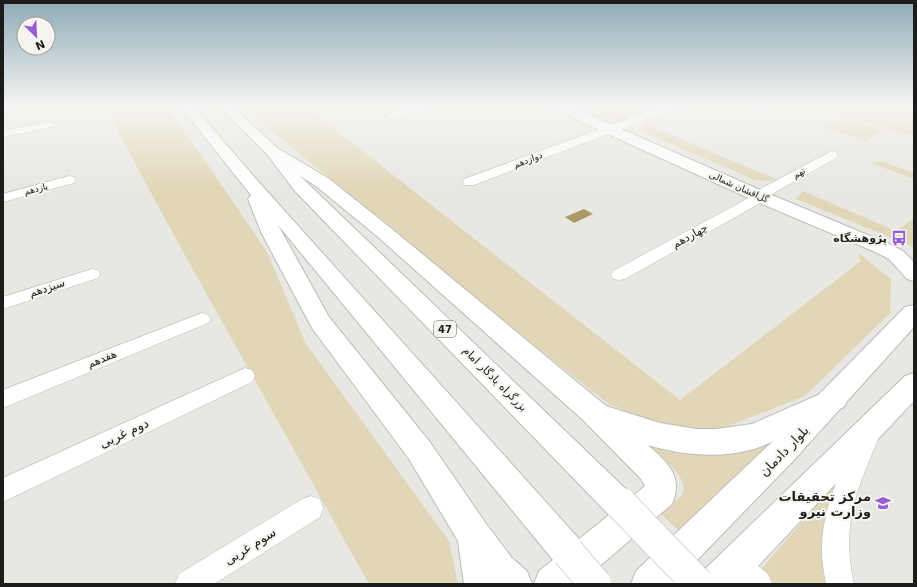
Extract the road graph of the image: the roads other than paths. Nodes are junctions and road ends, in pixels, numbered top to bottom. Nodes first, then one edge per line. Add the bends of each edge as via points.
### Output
1 (209, 133) edge
2 (253, 133) edge
3 (597, 133) edge
4 (628, 133) edge
5 (272, 151) junction
6 (832, 155) dead end
7 (69, 180) dead end
8 (469, 182) dead end
9 (250, 183) junction
10 (764, 194) junction
11 (3, 198) edge
12 (914, 252) edge
13 (92, 274) dead end
14 (914, 274) edge
15 (619, 275) dead end
16 (3, 303) edge
17 (914, 311) edge
18 (202, 319) dead end
19 (245, 376) dead end
20 (914, 383) edge
21 (3, 399) edge
22 (834, 399) junction
23 (593, 412) junction
24 (872, 427) junction
25 (3, 490) edge
26 (311, 508) dead end
27 (475, 537) junction
28 (736, 578) edge
29 (188, 584) edge
30 (482, 584) edge
31 (514, 584) edge
32 (552, 584) edge
33 (595, 584) edge
34 (649, 584) edge
35 (698, 584) edge
36 (840, 584) edge

1 - 9 main road
2 - 5 main road, بزرگراه یادگار امام / 47
3 - 8 street, دوازدهم
4 - 10 main road, گل‌افشان شمالی
5 - 23 main road via 322,182 385,233
5 - 35 main road, بزرگراه یادگار امام / 47, bridge via 300,186 622,504
6 - 10 street, نهم
7 - 11 street, یازدهم
9 - 27 main road via 270,232 320,322 419,450
9 - 33 main road, bridge
10 - 12 main road, گل‌افشان شمالی
10 - 14 main road, گل‌افشان شمالی via 896,255
10 - 15 street, چهاردهم
13 - 16 street, سیزدهم
17 - 22 main road, بلوار دادمان
18 - 21 street, هفدهم
19 - 25 street, دوم غربی
20 - 24 main road
22 - 23 main road via 755,436 703,442 657,436 632,429
22 - 34 main road, بلوار دادمان via 702,534
23 - 32 main road via 652,469 660,480 661,493
24 - 28 main road
24 - 36 street via 842,497 836,522 834,548
26 - 29 street, سوم غربی
27 - 30 main road
27 - 31 main road

